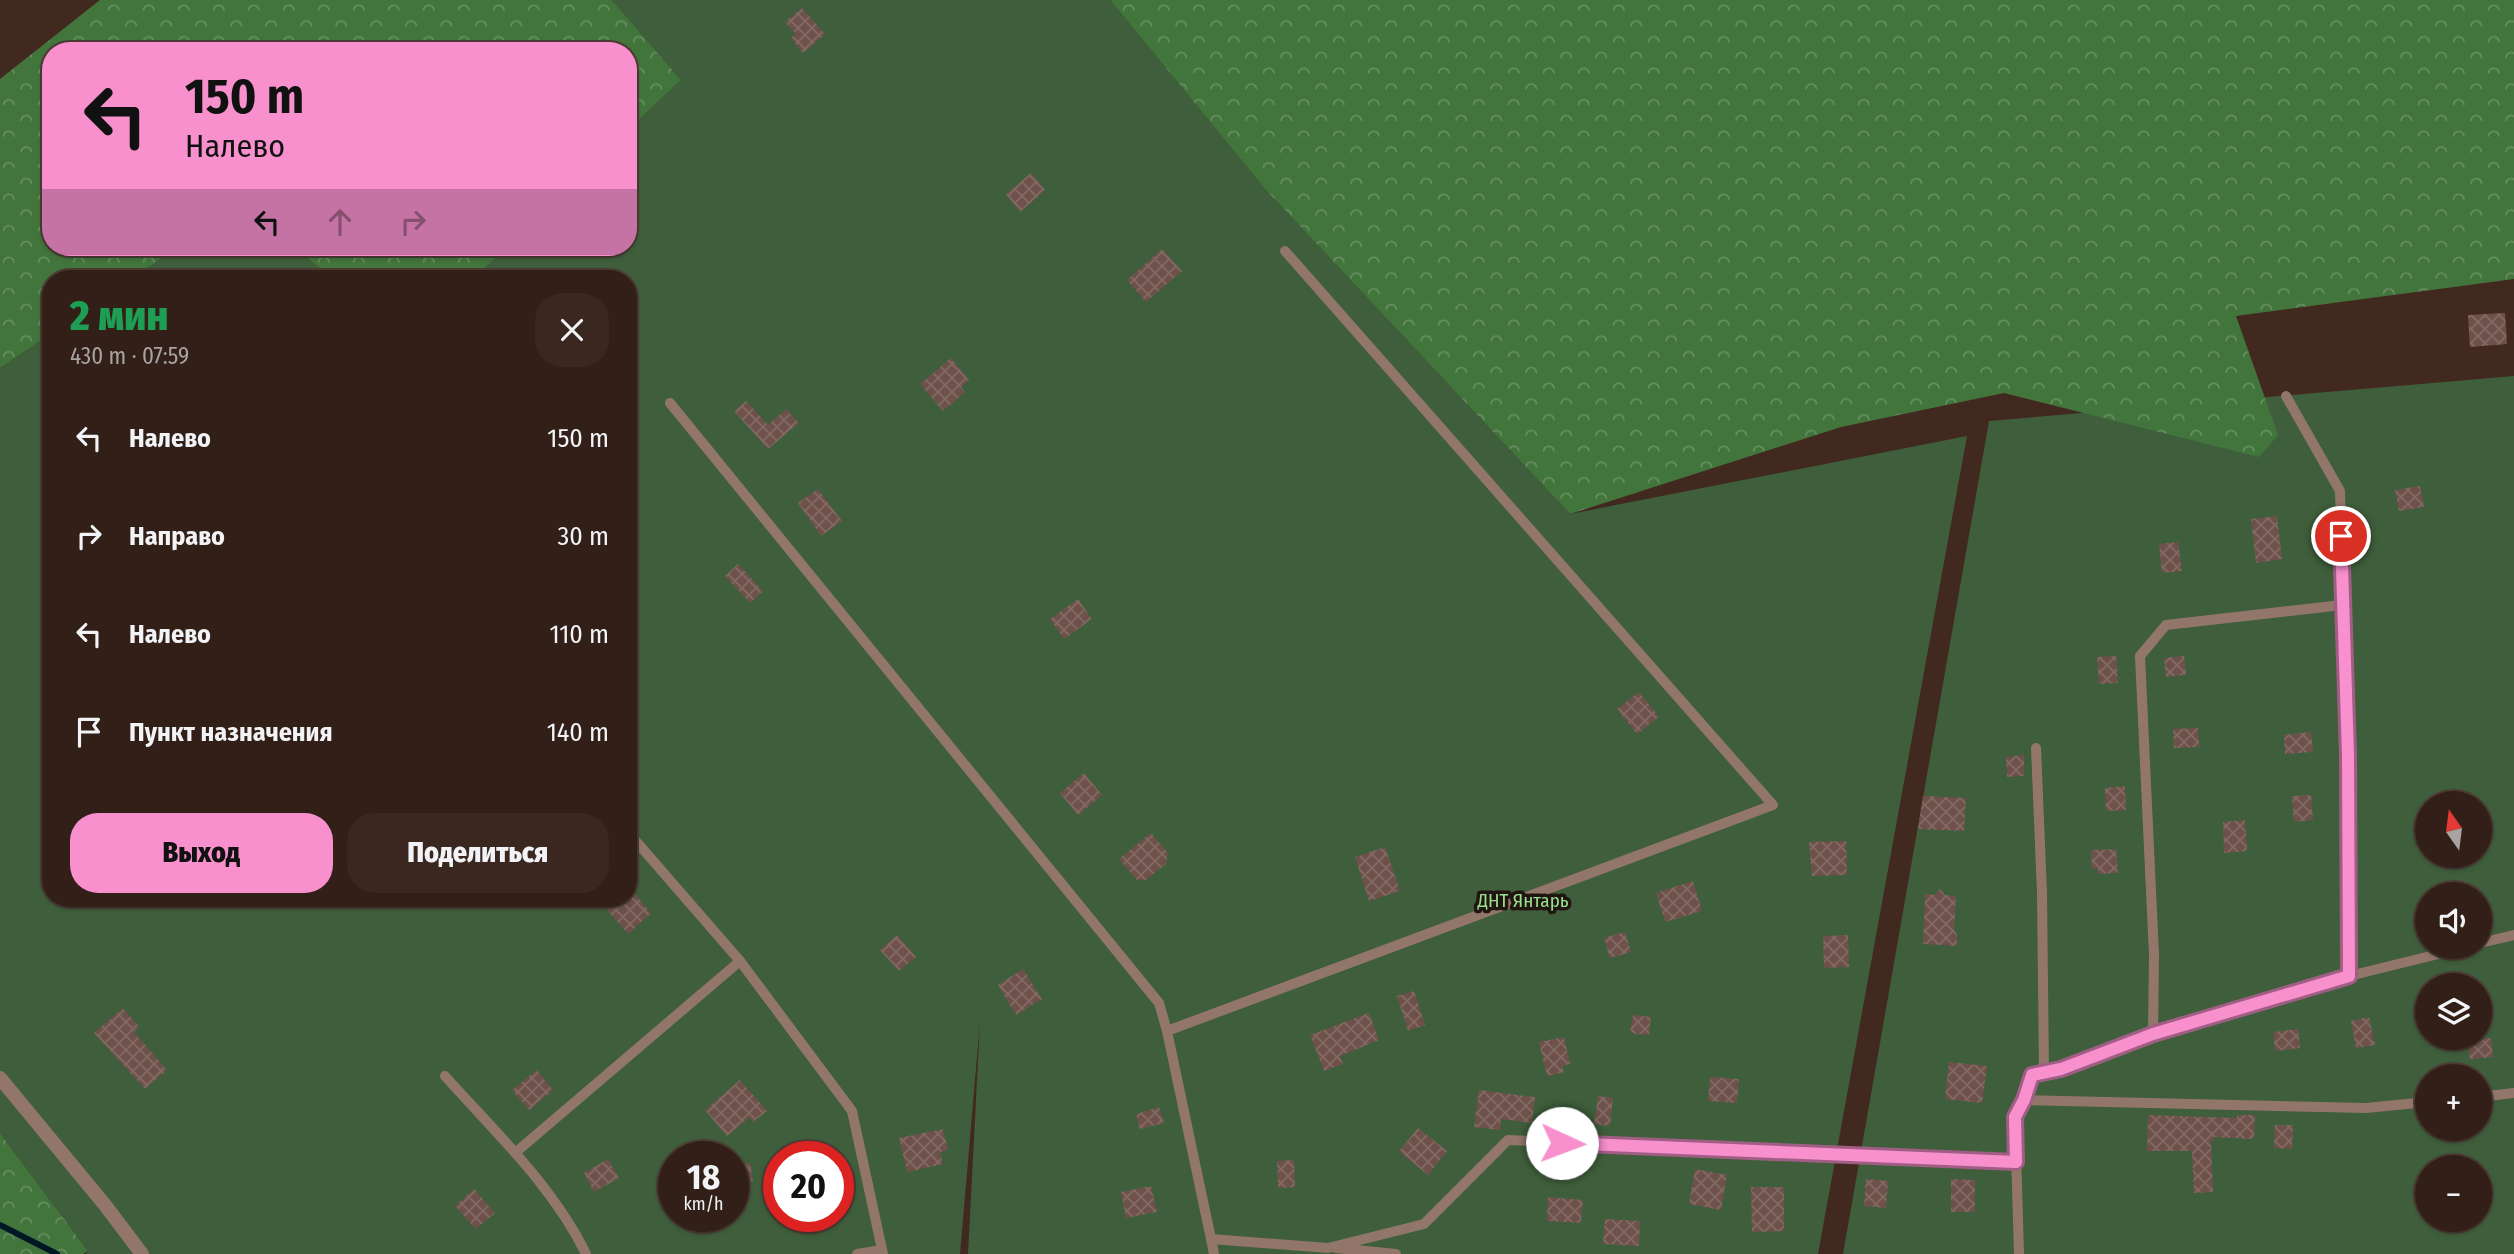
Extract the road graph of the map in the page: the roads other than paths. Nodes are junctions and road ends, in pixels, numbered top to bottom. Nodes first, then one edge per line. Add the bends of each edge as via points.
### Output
1 (1284, 251) dead end
2 (2286, 396) dead end
3 (670, 403) dead end
4 (2342, 605) junction
5 (2036, 748) dead end
6 (637, 842) edge
7 (2514, 935) edge
8 (2492, 940) edge
9 (2418, 959) edge
10 (740, 961) junction
11 (2349, 976) junction
12 (1167, 1031) junction
13 (2153, 1034) junction
14 (2044, 1073) junction
15 (445, 1076) dead end
16 (0, 1078) edge
17 (2514, 1093) edge
18 (2492, 1096) edge
19 (2024, 1100) junction
20 (2415, 1103) edge
21 (515, 1153) junction
22 (2016, 1162) junction
23 (1211, 1239) junction
24 (1328, 1248) junction
25 (882, 1252) edge
26 (142, 1254) edge
27 (586, 1254) edge
28 (857, 1254) edge
29 (1214, 1254) edge
30 (1396, 1254) edge
31 (2019, 1254) edge

1 - 12 lane via 1773,805
2 - 4 lane via 2340,491
3 - 12 lane via 1159,1003
4 - 11 lane
4 - 13 lane via 2166,625 2140,656 2154,955
5 - 14 lane
6 - 10 lane
7 - 8 lane
9 - 11 lane
10 - 21 lane
10 - 25 lane via 852,1111
11 - 13 lane
12 - 23 lane
13 - 14 lane
14 - 19 lane via 2032,1075
15 - 21 lane
16 - 26 street
17 - 18 lane
19 - 20 lane via 2366,1108
19 - 22 lane via 2015,1117
21 - 27 lane via 570,1222
22 - 24 lane via 1508,1140 1424,1224
22 - 31 lane
23 - 24 lane
23 - 29 lane
24 - 30 lane
25 - 28 lane

